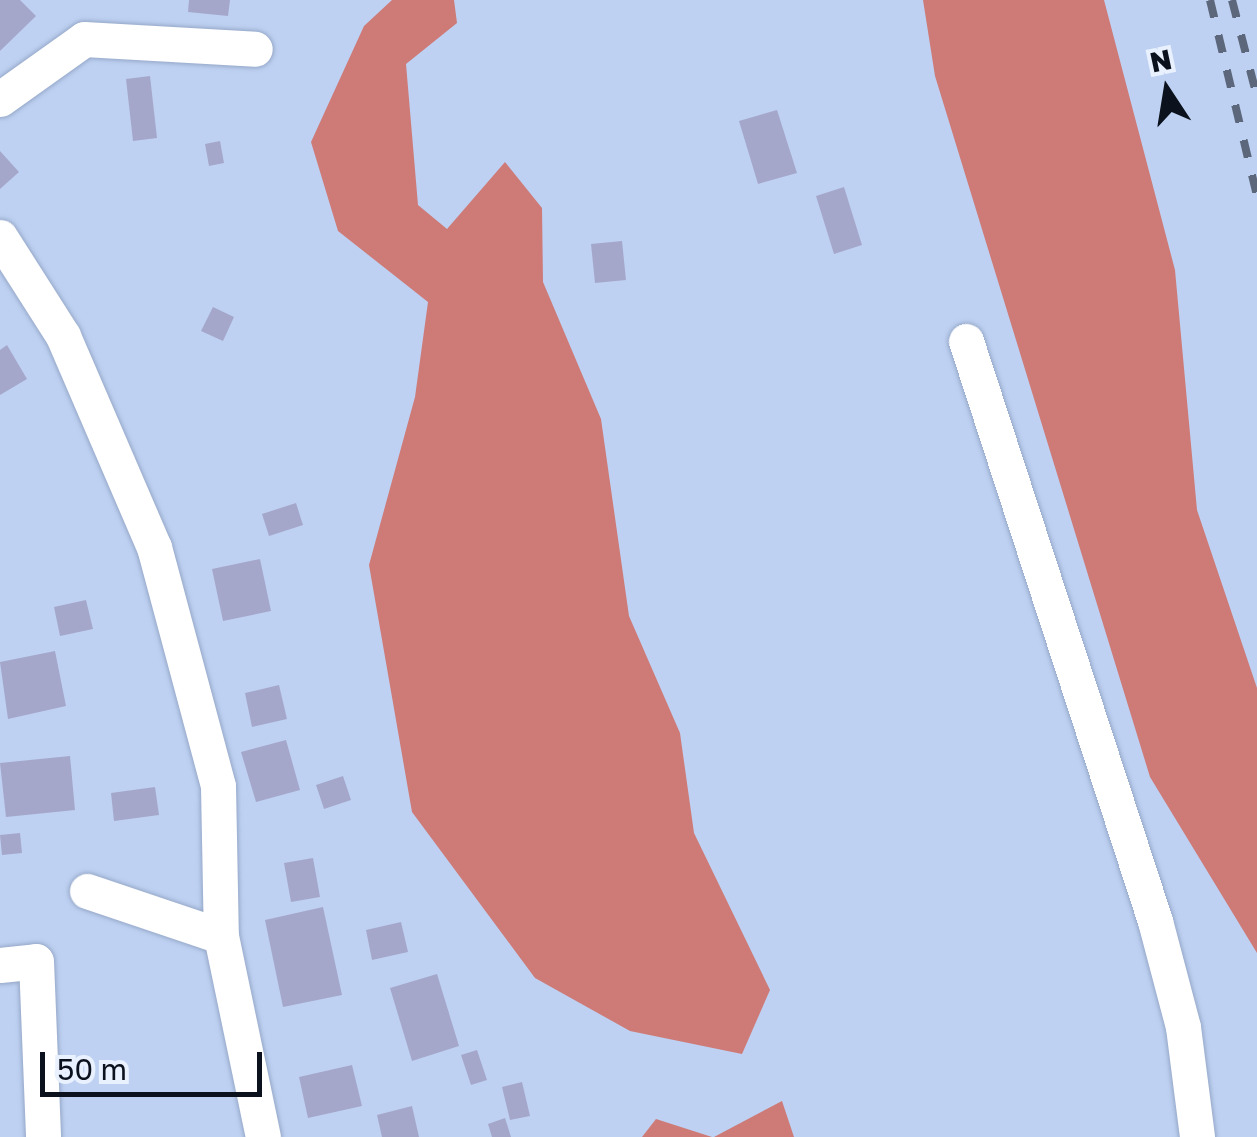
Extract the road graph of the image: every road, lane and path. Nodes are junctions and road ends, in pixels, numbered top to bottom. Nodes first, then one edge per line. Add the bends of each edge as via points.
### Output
1 (255, 50) dead end
2 (0, 99) edge
3 (0, 236) edge
4 (966, 341) dead end
5 (86, 891) dead end
6 (222, 936) junction
7 (0, 965) edge
8 (43, 1137) edge
9 (263, 1137) edge
10 (1196, 1137) edge

1 - 2 street via 84,39
3 - 6 street via 63,336 154,547 218,786
4 - 10 street via 1160,940
5 - 6 street
6 - 9 street
7 - 8 street via 36,961

